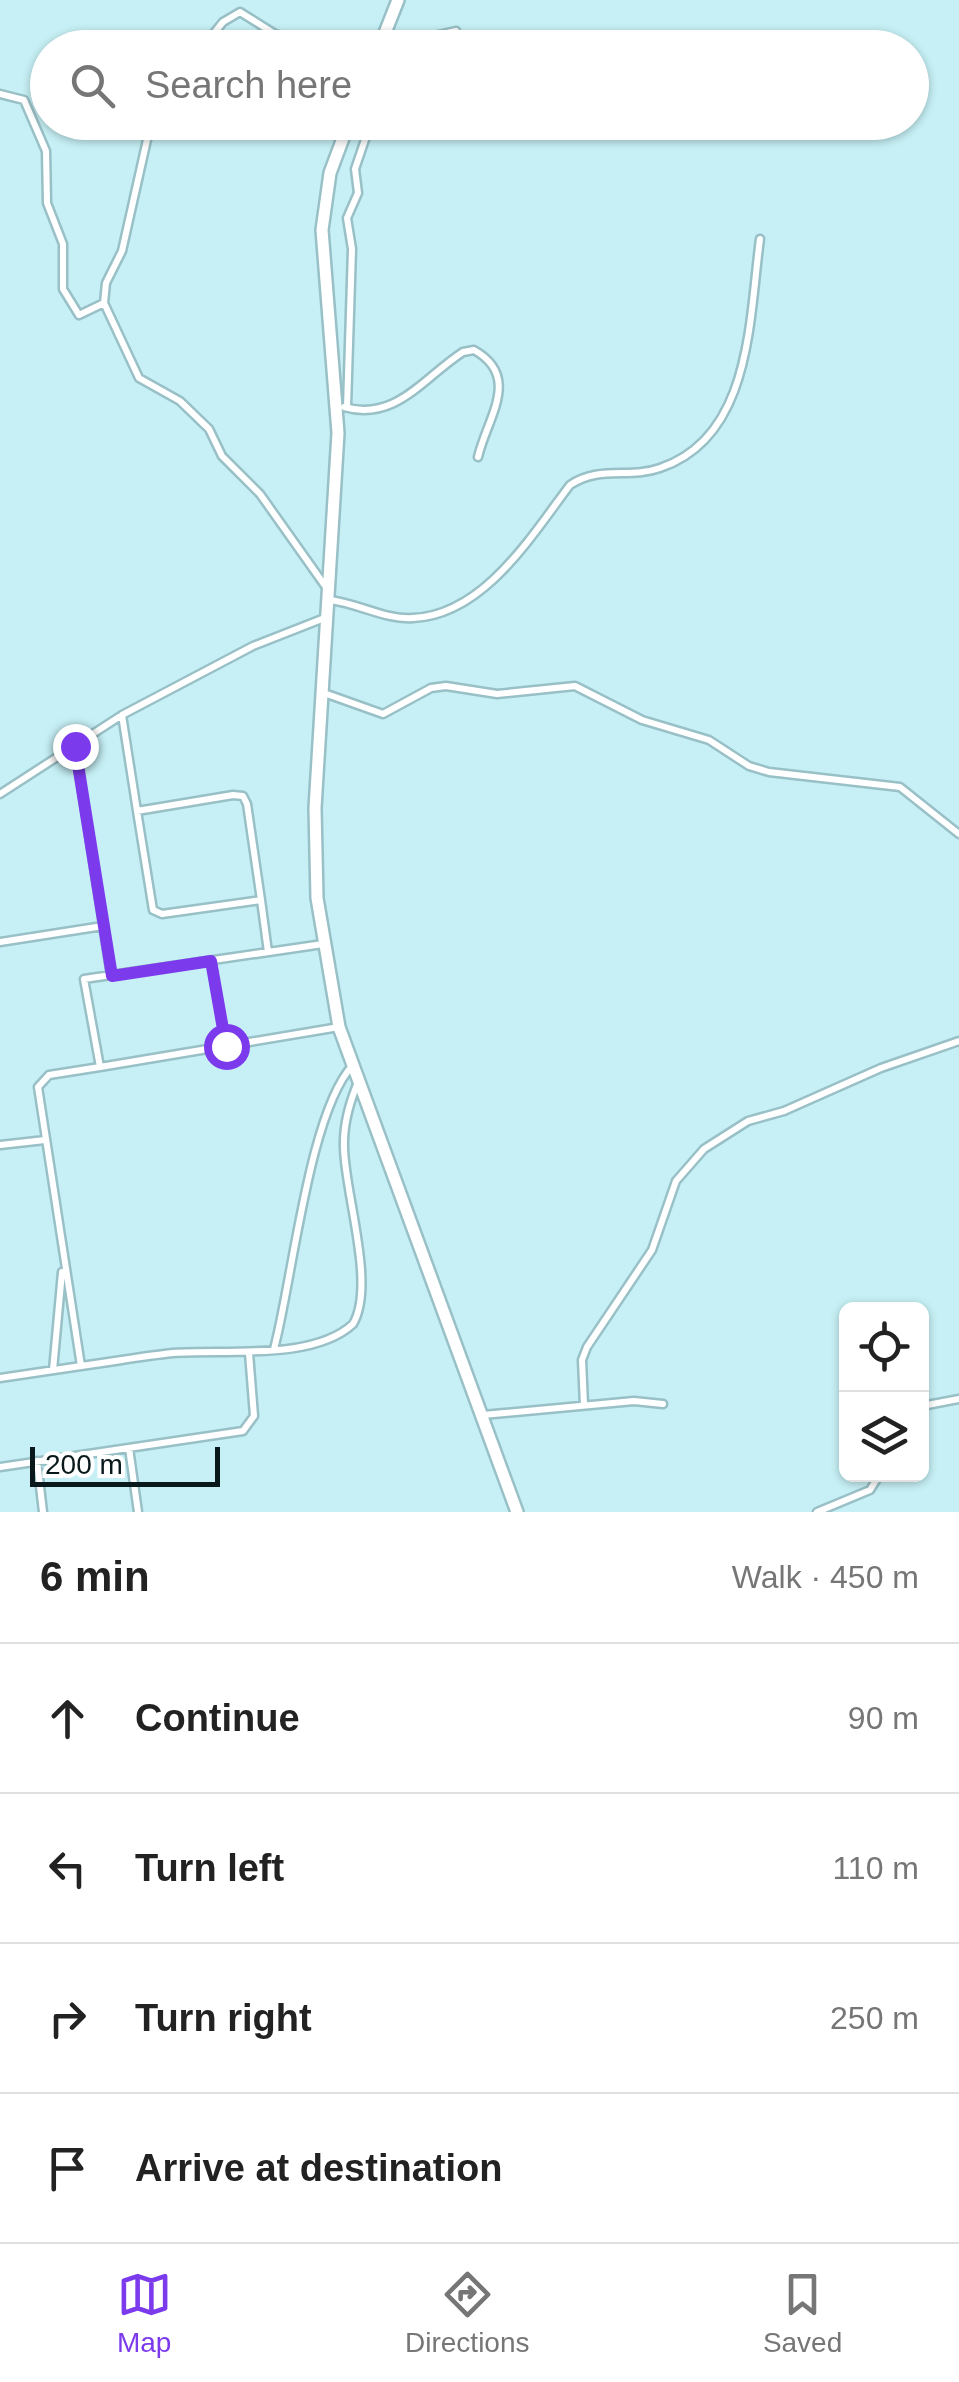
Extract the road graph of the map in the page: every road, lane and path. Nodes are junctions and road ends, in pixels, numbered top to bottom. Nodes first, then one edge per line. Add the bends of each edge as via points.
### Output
1 (398, 0) edge
2 (217, 30) edge
3 (269, 30) edge
4 (387, 30) edge
5 (0, 94) edge
6 (30, 114) edge
7 (42, 140) edge
8 (143, 140) edge
9 (342, 140) edge
10 (365, 140) edge
11 (760, 240) dead end
12 (104, 303) junction
13 (342, 406) junction
14 (478, 456) dead end
15 (328, 596) junction
16 (327, 617) junction
17 (323, 692) junction
18 (122, 715) junction
19 (75, 746) junction
20 (0, 794) edge
21 (137, 811) junction
22 (959, 834) edge
23 (260, 900) junction
24 (103, 926) junction
25 (0, 942) edge
26 (323, 944) junction
27 (268, 952) junction
28 (211, 961) junction
29 (112, 976) junction
30 (339, 1026) junction
31 (959, 1041) edge
32 (226, 1046) junction
33 (353, 1065) junction
34 (100, 1067) junction
35 (359, 1080) junction
36 (44, 1140) junction
37 (0, 1146) edge
38 (64, 1259) junction
39 (274, 1349) junction
40 (250, 1353) junction
41 (81, 1366) junction
42 (52, 1370) junction
43 (0, 1378) edge
44 (959, 1398) edge
45 (663, 1404) dead end
46 (929, 1404) edge
47 (584, 1405) junction
48 (482, 1416) junction
49 (130, 1448) junction
50 (37, 1461) junction
51 (0, 1467) edge
52 (875, 1482) edge
53 (43, 1512) edge
54 (138, 1512) edge
55 (517, 1512) edge
56 (816, 1512) edge

1 - 4 highway
2 - 3 street via 240,12
5 - 6 street via 24,100
7 - 12 street via 68,303 79,316
8 - 12 street via 122,251
9 - 13 highway via 322,230
10 - 13 street via 355,169 358,193 347,218 352,249
11 - 15 street via 742,374 719,424 700,445 656,470 583,476 490,582 438,614 393,617
12 - 15 street via 139,378 180,401 209,429 222,456 260,494
13 - 14 street via 371,410 400,401 450,360 474,350 496,368 500,386
13 - 15 highway
15 - 16 highway
16 - 17 highway
16 - 18 street via 253,646
17 - 22 street via 384,714 430,688 497,694 574,686 642,720 708,740 749,766 900,787
17 - 26 highway via 314,853
18 - 19 street
18 - 21 street
19 - 20 street
19 - 24 street
21 - 23 street via 153,910
21 - 23 street via 243,796
23 - 27 street
24 - 25 street
24 - 29 street
26 - 27 street
26 - 30 highway
27 - 28 street
28 - 29 street
28 - 32 street
29 - 34 street via 84,979
30 - 32 street
30 - 33 highway
31 - 47 street via 748,1121 688,1164 652,1250 586,1348
32 - 34 street
33 - 35 highway
33 - 39 street via 336,1092 314,1164
34 - 36 street via 42,1080
35 - 39 street via 346,1115 344,1154 360,1312 340,1336
35 - 48 highway
36 - 37 street
36 - 38 street
38 - 41 street
38 - 42 street
39 - 40 street
40 - 41 street via 171,1353
40 - 49 street via 249,1426 235,1434
41 - 42 street
42 - 43 street
44 - 46 street
45 - 47 street
47 - 48 street
48 - 55 highway
49 - 50 street
49 - 54 street
50 - 51 street
50 - 53 street
52 - 56 street

